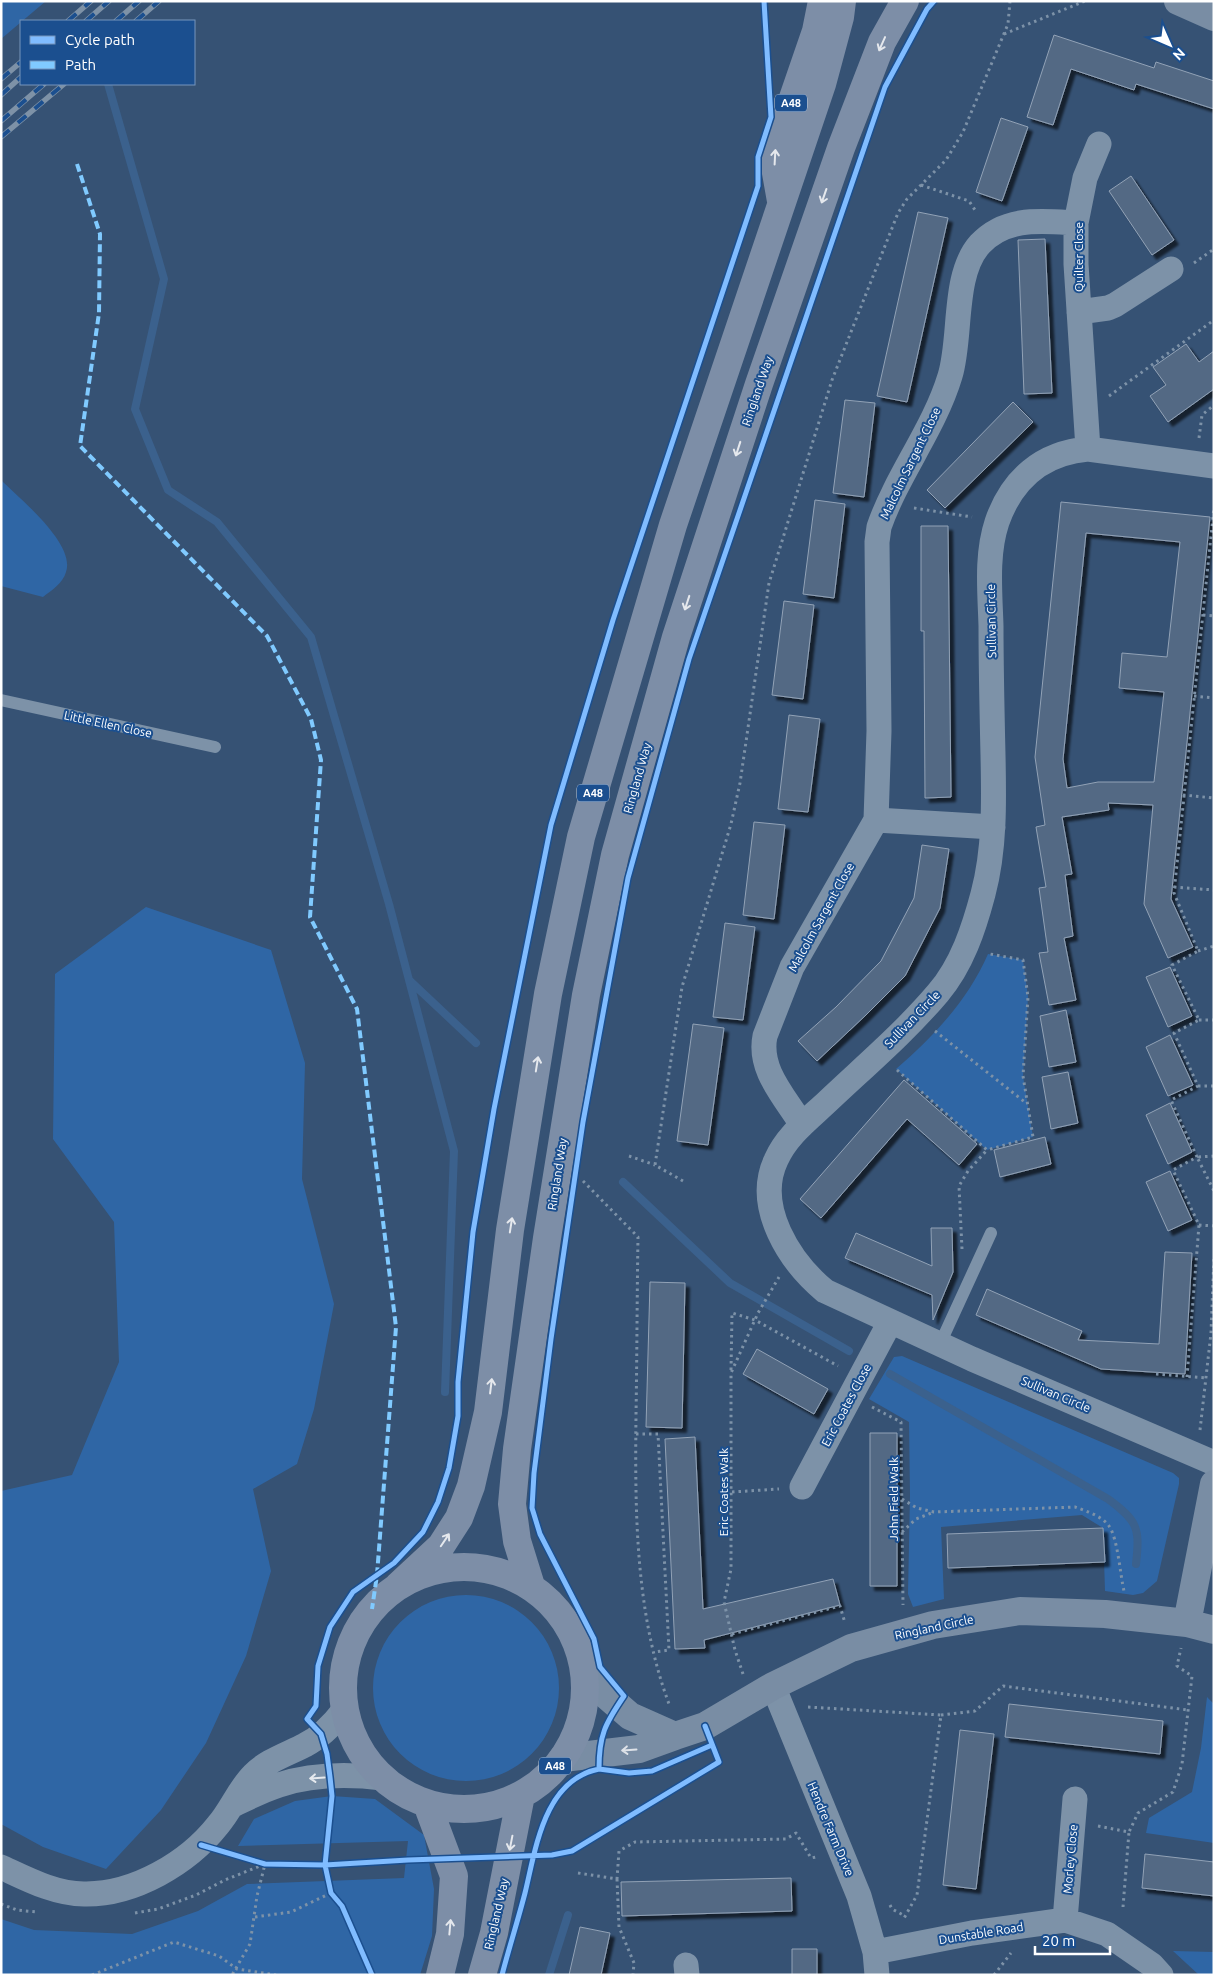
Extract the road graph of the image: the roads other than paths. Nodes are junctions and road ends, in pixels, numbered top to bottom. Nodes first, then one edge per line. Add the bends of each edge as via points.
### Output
1 (822, 1) edge
2 (842, 1) edge
3 (905, 1) edge
4 (1178, 1) edge
5 (1208, 10) edge
6 (1099, 144) dead end
7 (781, 205) junction
8 (1076, 223) junction
9 (1182, 266) road end
10 (1079, 312) junction
11 (1088, 449) junction
12 (1205, 465) edge
13 (1, 700) edge
14 (216, 747) dead end
15 (876, 820) junction
16 (992, 827) junction
17 (802, 1125) junction
18 (991, 1233) dead end
19 (890, 1322) junction
20 (940, 1344) junction
21 (1205, 1459) edge
22 (1214, 1484) edge
23 (802, 1487) road end
24 (398, 1586) junction
25 (531, 1586) junction
26 (1187, 1623) junction
27 (1214, 1630) edge
28 (585, 1677) junction
29 (769, 1696) junction
30 (344, 1710) junction
31 (680, 1735) junction
32 (563, 1758) junction
33 (383, 1778) junction
34 (521, 1795) junction
35 (427, 1804) junction
36 (233, 1805) junction
37 (1074, 1810) road end
38 (1, 1867) edge
39 (1065, 1920) junction
40 (881, 1959) edge
41 (440, 1975) edge
42 (482, 1975) edge
43 (1162, 1975) edge

7 -> 1 main road, Ringland Way / A48 via 773,156 816,31
2 - 7 main road, Ringland Way / A48 via 822,84
3 -> 25 main road, Ringland Way / A48 via 882,42 841,148 759,384 676,638 615,855 586,996 547,1238 518,1449 512,1504 517,1542
4 - 5 street
6 - 8 street, Quilter Close via 1085,178
24 -> 7 main road, Ringland Way / A48 via 442,1546 458,1518 470,1486 488,1412 510,1230 548,994 581,837 673,525
8 - 10 street, Quilter Close
8 - 15 street, Malcolm Sargent Close via 1028,221 1008,226 990,235 972,254 966,270 956,351 944,393 879,527
9 - 10 street via 1115,305
10 - 11 street, Quilter Close
11 - 12 street, Sullivan Circle
11 - 16 street, Sullivan Circle via 1056,454 1028,472 1004,504 998,520 990,571
13 - 14 lane, Little Ellen Close
15 - 16 street
15 - 17 street, Malcolm Sargent Close via 792,967 765,1036 766,1068
16 - 17 street, Sullivan Circle via 986,884 965,949 940,990 916,1017
17 - 19 street, Sullivan Circle via 774,1163 771,1178 773,1211 779,1234 791,1257 825,1291
18 - 20 lane
19 - 20 street, Sullivan Circle
19 - 23 street, Eric Coates Close
20 - 21 street, Sullivan Circle
22 - 26 street
24 - 25 main road, Ringland Way / A48 via 429,1572 464,1566 499,1572
24 - 30 main road, Ringland Way / A48 via 372,1609 352,1639 343,1674
25 - 28 main road, Ringland Way / A48 via 558,1611 576,1642
26 - 27 street, Ringland Circle
26 - 29 street, Ringland Circle via 1129,1616 1020,1611 933,1625 851,1648
28 - 31 street via 630,1716
28 - 32 main road, Ringland Way / A48 via 584,1706 576,1733
29 - 31 street, Ringland Circle
29 - 40 street, Hendre Farm Drive via 841,1852
30 - 33 main road, Ringland Way / A48 via 358,1748
30 - 36 street via 334,1723 307,1744 253,1775
31 -> 32 street, Ringland Circle via 639,1749
32 - 34 main road, Ringland Way / A48 via 544,1779
33 - 35 main road, Ringland Way / A48 via 404,1794
33 -> 36 street via 352,1775 310,1778 280,1785
34 - 35 main road, Ringland Way / A48 via 475,1808
34 -> 42 main road, Ringland Way via 494,1933
41 -> 35 main road via 450,1934 454,1876
36 - 38 street via 200,1845 168,1869 122,1889 83,1894 38,1885
37 - 39 street, Morley Close
39 - 40 street, Dunstable Road via 972,1934
39 - 43 street, Dunstable Road via 1107,1934

